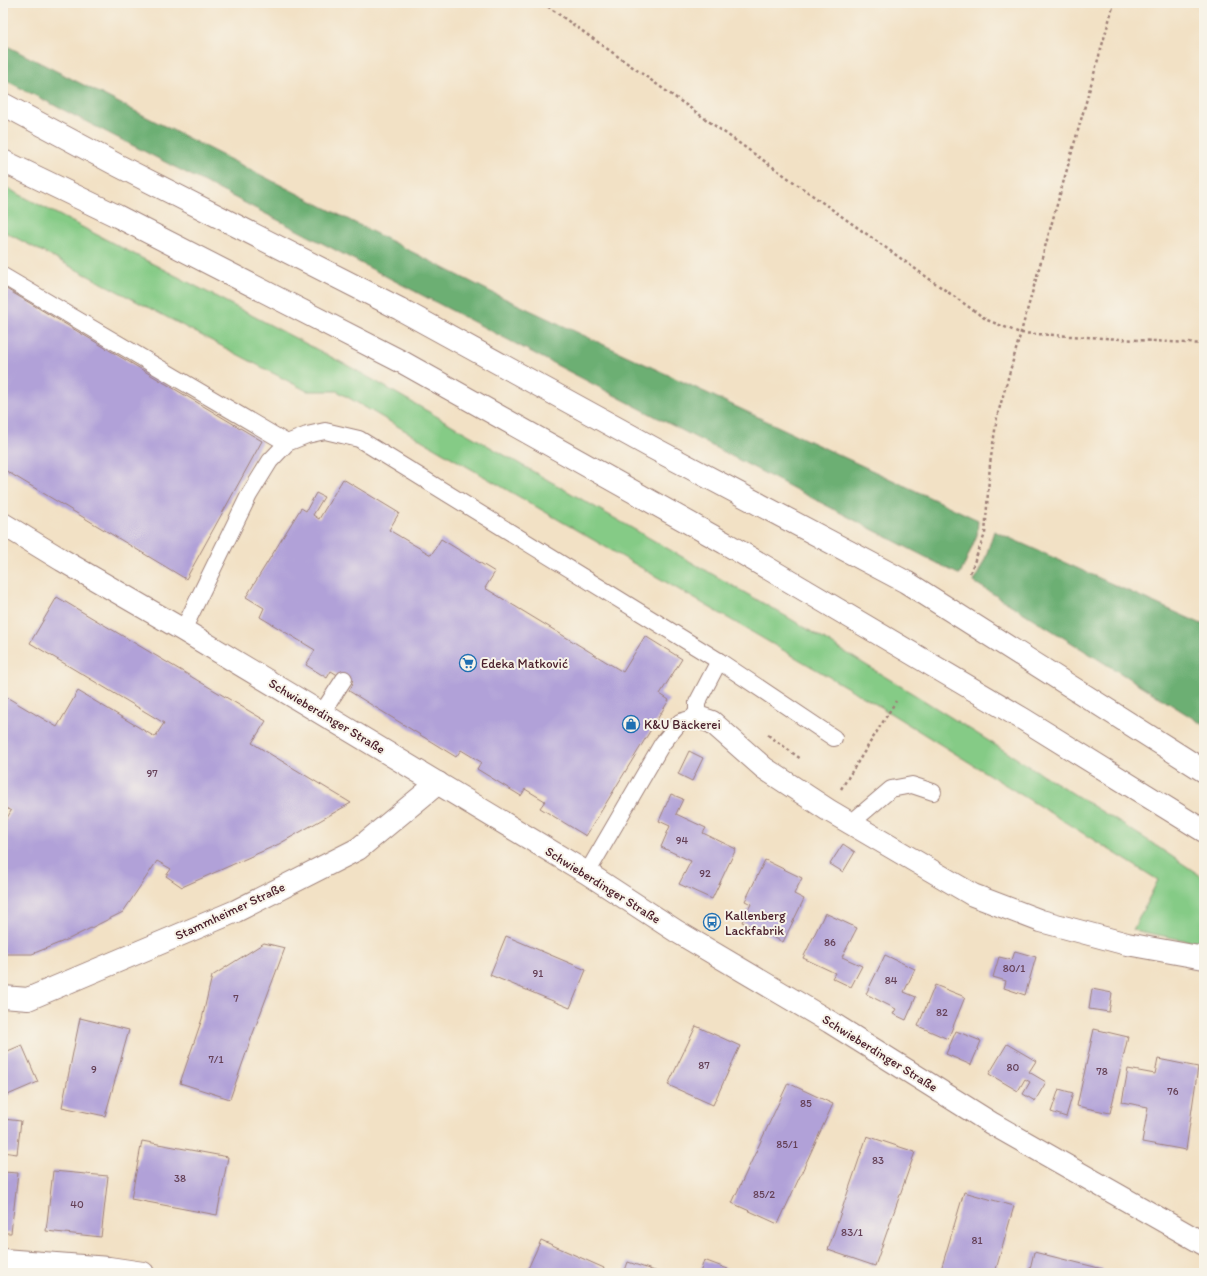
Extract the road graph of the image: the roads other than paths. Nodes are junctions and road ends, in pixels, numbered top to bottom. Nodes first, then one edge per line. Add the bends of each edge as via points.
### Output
1 (3, 104) edge
2 (3, 161) edge
3 (3, 276) edge
4 (287, 443) junction
5 (3, 524) edge
6 (184, 630) junction
7 (719, 661) junction
8 (344, 679) dead end
9 (322, 713) junction
10 (698, 717) junction
11 (834, 738) dead end
12 (1204, 771) edge
13 (438, 783) junction
14 (933, 792) dead end
15 (851, 824) junction
16 (1204, 831) edge
17 (587, 873) junction
18 (1204, 958) edge
19 (3, 997) edge
20 (1204, 1244) edge
21 (3, 1260) edge
22 (144, 1273) edge

1 - 12 main road via 400,309 660,452 906,582
2 - 16 main road via 117,216 404,363 724,544 1023,719
3 - 4 lane
4 - 6 lane via 270,460 249,495
4 - 7 lane via 325,431 358,440
5 - 6 main road, Schwieberdinger Straße
6 - 9 main road, Schwieberdinger Straße
7 - 10 lane via 697,703
7 - 11 lane
8 - 9 lane
9 - 13 main road, Schwieberdinger Straße
10 - 15 main road via 712,722 764,768
10 - 17 lane via 680,722 662,744
13 - 17 main road, Schwieberdinger Straße
13 - 19 main road, Stammheimer Straße via 358,849 236,911 28,999
14 - 15 lane via 912,785 891,789
15 - 18 main road via 973,895 1049,922 1127,944
17 - 20 main road, Schwieberdinger Straße via 676,931 830,1022 991,1123
21 - 22 main road

